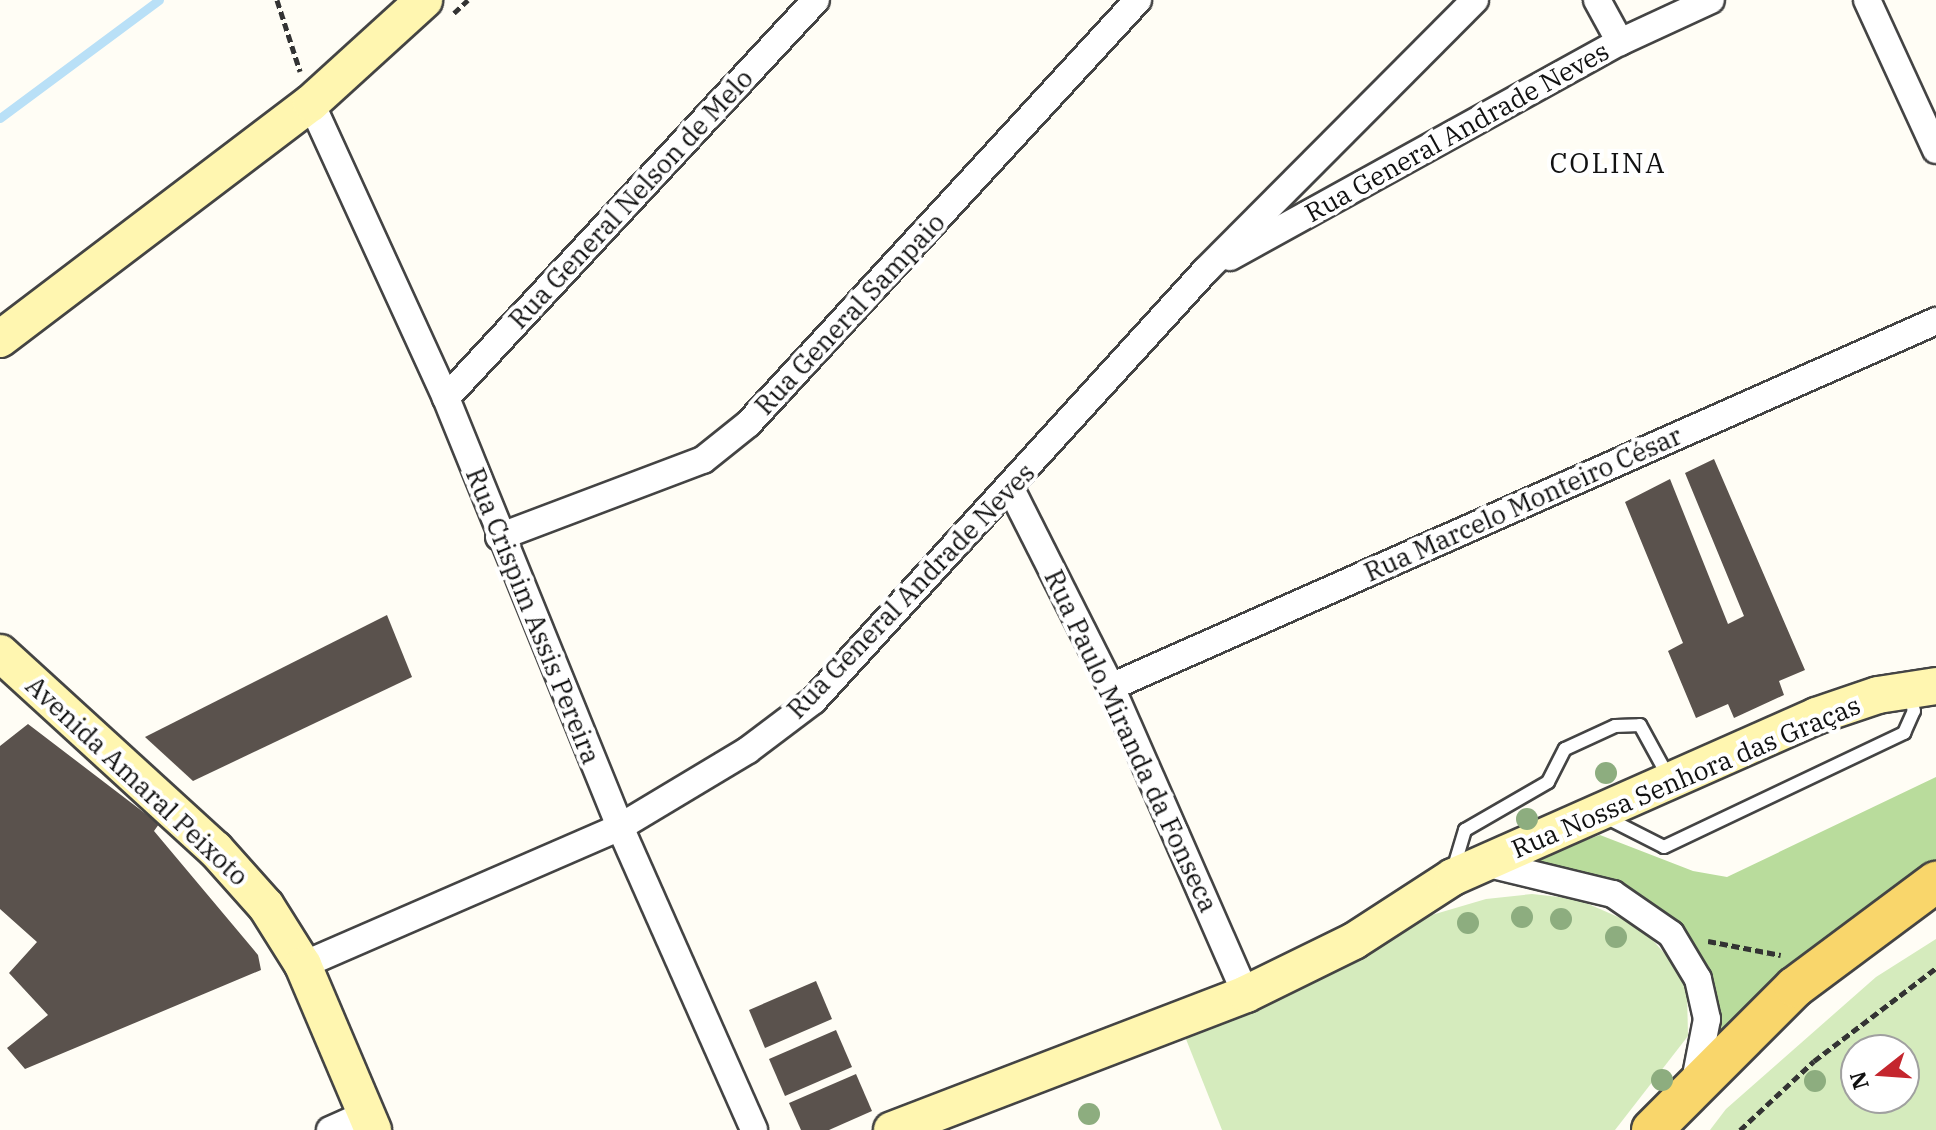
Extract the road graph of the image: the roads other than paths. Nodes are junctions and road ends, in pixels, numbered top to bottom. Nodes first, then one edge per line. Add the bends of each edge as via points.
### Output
1 (816, 0) edge
2 (1138, 0) edge
3 (1475, 0) edge
4 (1597, 0) edge
5 (1711, 0) edge
6 (1867, 0) edge
7 (436, 9) edge
8 (1620, 42) junction
9 (311, 103) junction
10 (1936, 150) edge
11 (1206, 270) junction
12 (1936, 321) edge
13 (0, 339) edge
14 (446, 398) junction
15 (1011, 489) junction
16 (499, 537) junction
17 (3, 662) edge
18 (1111, 687) junction
19 (1922, 688) edge
20 (1672, 784) junction
21 (1603, 816) junction
22 (620, 827) junction
23 (1469, 870) junction
24 (1936, 882) edge
25 (1936, 915) edge
26 (303, 965) junction
27 (1246, 994) junction
28 (1695, 1081) junction
29 (369, 1122) edge
30 (330, 1130) edge
31 (754, 1130) edge
32 (892, 1130) edge
33 (1652, 1130) edge
34 (1682, 1130) edge

1 - 14 street, Rua General Nelson de Melo
2 - 16 street, Rua General Sampaio via 748,424 703,460
3 - 11 street, Rua General Andrade Neves
4 - 8 street
5 - 8 street, Rua General Andrade Neves
6 - 10 street
7 - 9 main road
8 - 11 street, Rua General Andrade Neves
9 - 13 main road
9 - 14 street, Rua Crispim Assis Pereira
11 - 15 street, Rua General Andrade Neves
12 - 18 street, Rua Marcelo Monteiro César
14 - 16 street, Rua Crispim Assis Pereira
15 - 18 street, Rua Paulo Miranda da Fonseca
15 - 22 street, Rua General Andrade Neves via 813,701 748,750
16 - 22 street, Rua Crispim Assis Pereira
17 - 26 main road, Avenida Amaral Peixoto via 243,879
18 - 27 street, Rua Paulo Miranda da Fonseca
19 - 20 main road, Rua Nossa Senhora das Graças via 1844,705
19 - 21 lane via 1904,733 1664,847
20 - 21 main road, Rua Nossa Senhora das Graças
20 - 23 lane via 1640,725 1615,726 1565,749 1548,782 1465,830
21 - 23 main road, Rua Nossa Senhora das Graças
22 - 26 street, Rua General Andrade Neves
22 - 31 street, Rua Crispim Assis Pereira
23 - 27 main road, Rua Nossa Senhora das Graças via 1354,941
23 - 28 street, Rua Nossa Senhora das Graças via 1613,894 1671,934 1698,979 1707,1019
24 - 28 main road via 1833,955
25 - 34 main road via 1800,1016
26 - 29 main road, Avenida Amaral Peixoto
27 - 32 main road, Rua Nossa Senhora das Graças
28 - 33 main road
29 - 30 street

